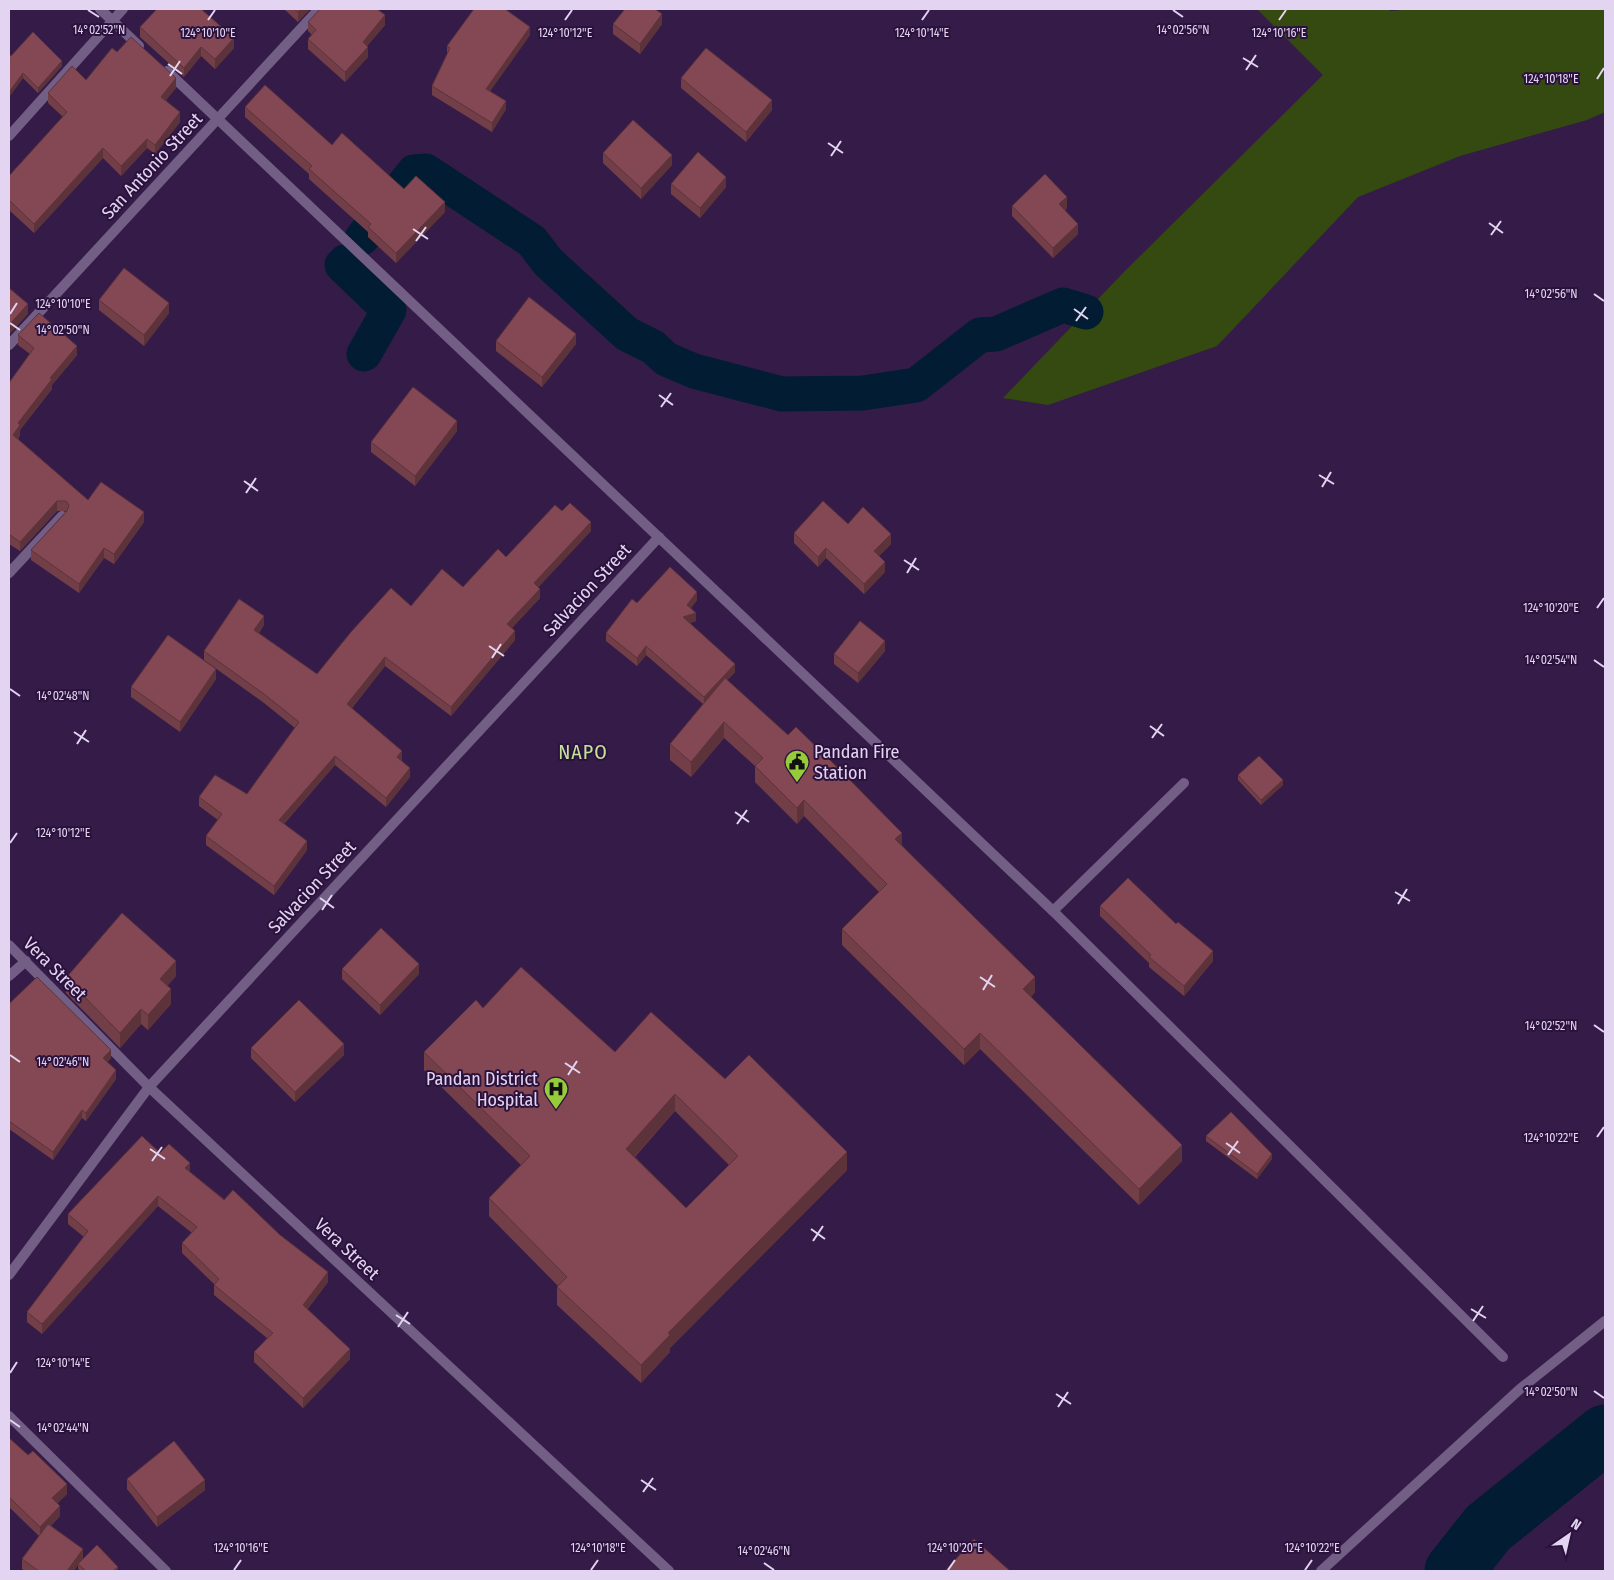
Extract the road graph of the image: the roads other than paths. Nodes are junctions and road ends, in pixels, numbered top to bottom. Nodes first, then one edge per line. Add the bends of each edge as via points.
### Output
1 (100, 9) edge
2 (123, 9) edge
3 (319, 9) edge
4 (112, 21) junction
5 (147, 53) edge
6 (162, 66) edge
7 (218, 118) junction
8 (9, 136) edge
9 (9, 345) edge
10 (62, 516) edge
11 (659, 537) junction
12 (9, 573) edge
13 (1184, 783) dead end
14 (1053, 911) junction
15 (9, 945) edge
16 (26, 961) junction
17 (9, 976) edge
18 (149, 1087) junction
19 (9, 1276) edge
20 (1605, 1321) edge
21 (1503, 1358) dead end
22 (9, 1416) edge
23 (166, 1571) edge
24 (669, 1571) edge
25 (1321, 1571) edge

1 - 4 street
2 - 4 street
3 - 7 street, San Antonio Street
4 - 5 street
4 - 8 street
6 - 7 street
7 - 9 street, San Antonio Street
7 - 11 street
10 - 12 street
11 - 14 street
11 - 18 street, Salvacion Street
13 - 14 street
14 - 21 street
15 - 16 street, Vera Street
16 - 17 street
16 - 18 street, Vera Street
18 - 19 street, Salvacion Street
18 - 24 street, Vera Street
20 - 25 street via 1520,1389
22 - 23 street

